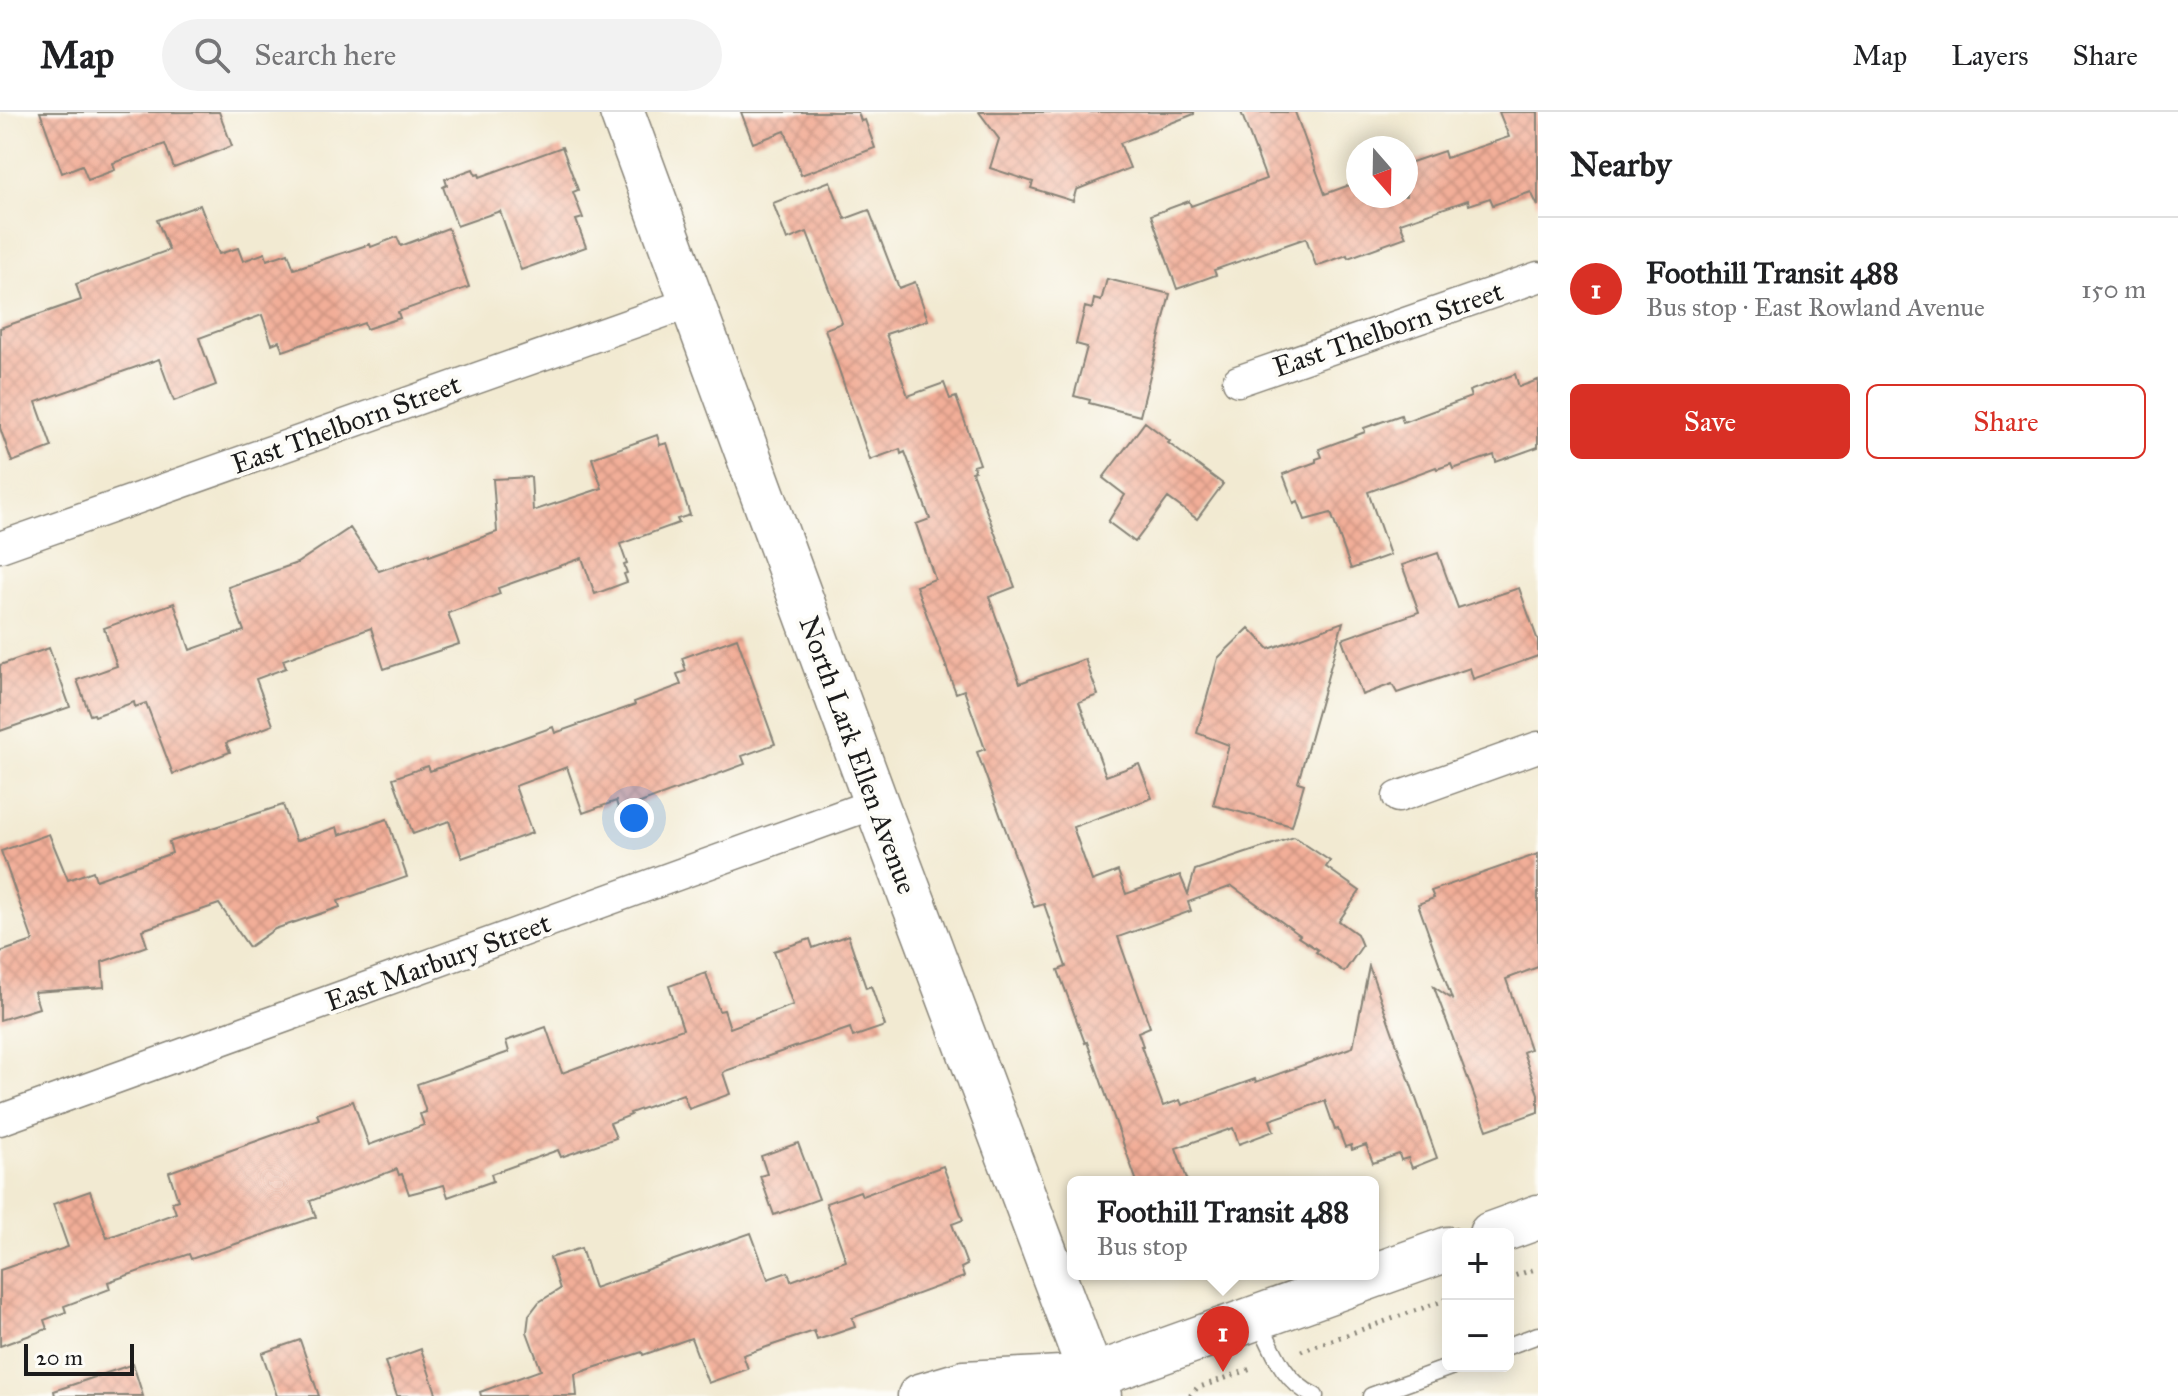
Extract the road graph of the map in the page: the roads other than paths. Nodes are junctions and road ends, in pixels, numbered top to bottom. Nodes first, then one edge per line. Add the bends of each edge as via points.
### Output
1 (622, 112) edge
2 (1538, 277) edge
3 (692, 302) junction
4 (1238, 381) dead end
5 (0, 547) edge
6 (1538, 747) edge
7 (1398, 797) dead end
8 (876, 803) junction
9 (0, 1120) edge
10 (1538, 1217) edge
11 (1508, 1228) edge
12 (1442, 1251) edge
13 (1379, 1274) edge
14 (1361, 1280) edge
15 (1258, 1317) junction
16 (1538, 1335) edge
17 (1514, 1344) edge
18 (1442, 1370) edge
19 (1095, 1386) edge
20 (1290, 1391) edge
21 (920, 1396) edge
22 (1049, 1396) edge
23 (1315, 1396) edge
24 (1371, 1396) edge

1 - 3 street, North Lark Ellen Avenue
2 - 4 street, East Thelborn Street
3 - 5 street, East Thelborn Street
3 - 8 street, North Lark Ellen Avenue
6 - 7 street
8 - 9 street, East Marbury Street
8 - 19 street, North Lark Ellen Avenue
10 - 11 street
12 - 13 street
14 - 15 street
15 - 19 street
15 - 20 lane
16 - 17 lane
18 - 24 lane
19 - 21 street via 964,1383
19 - 22 street
20 - 23 lane

